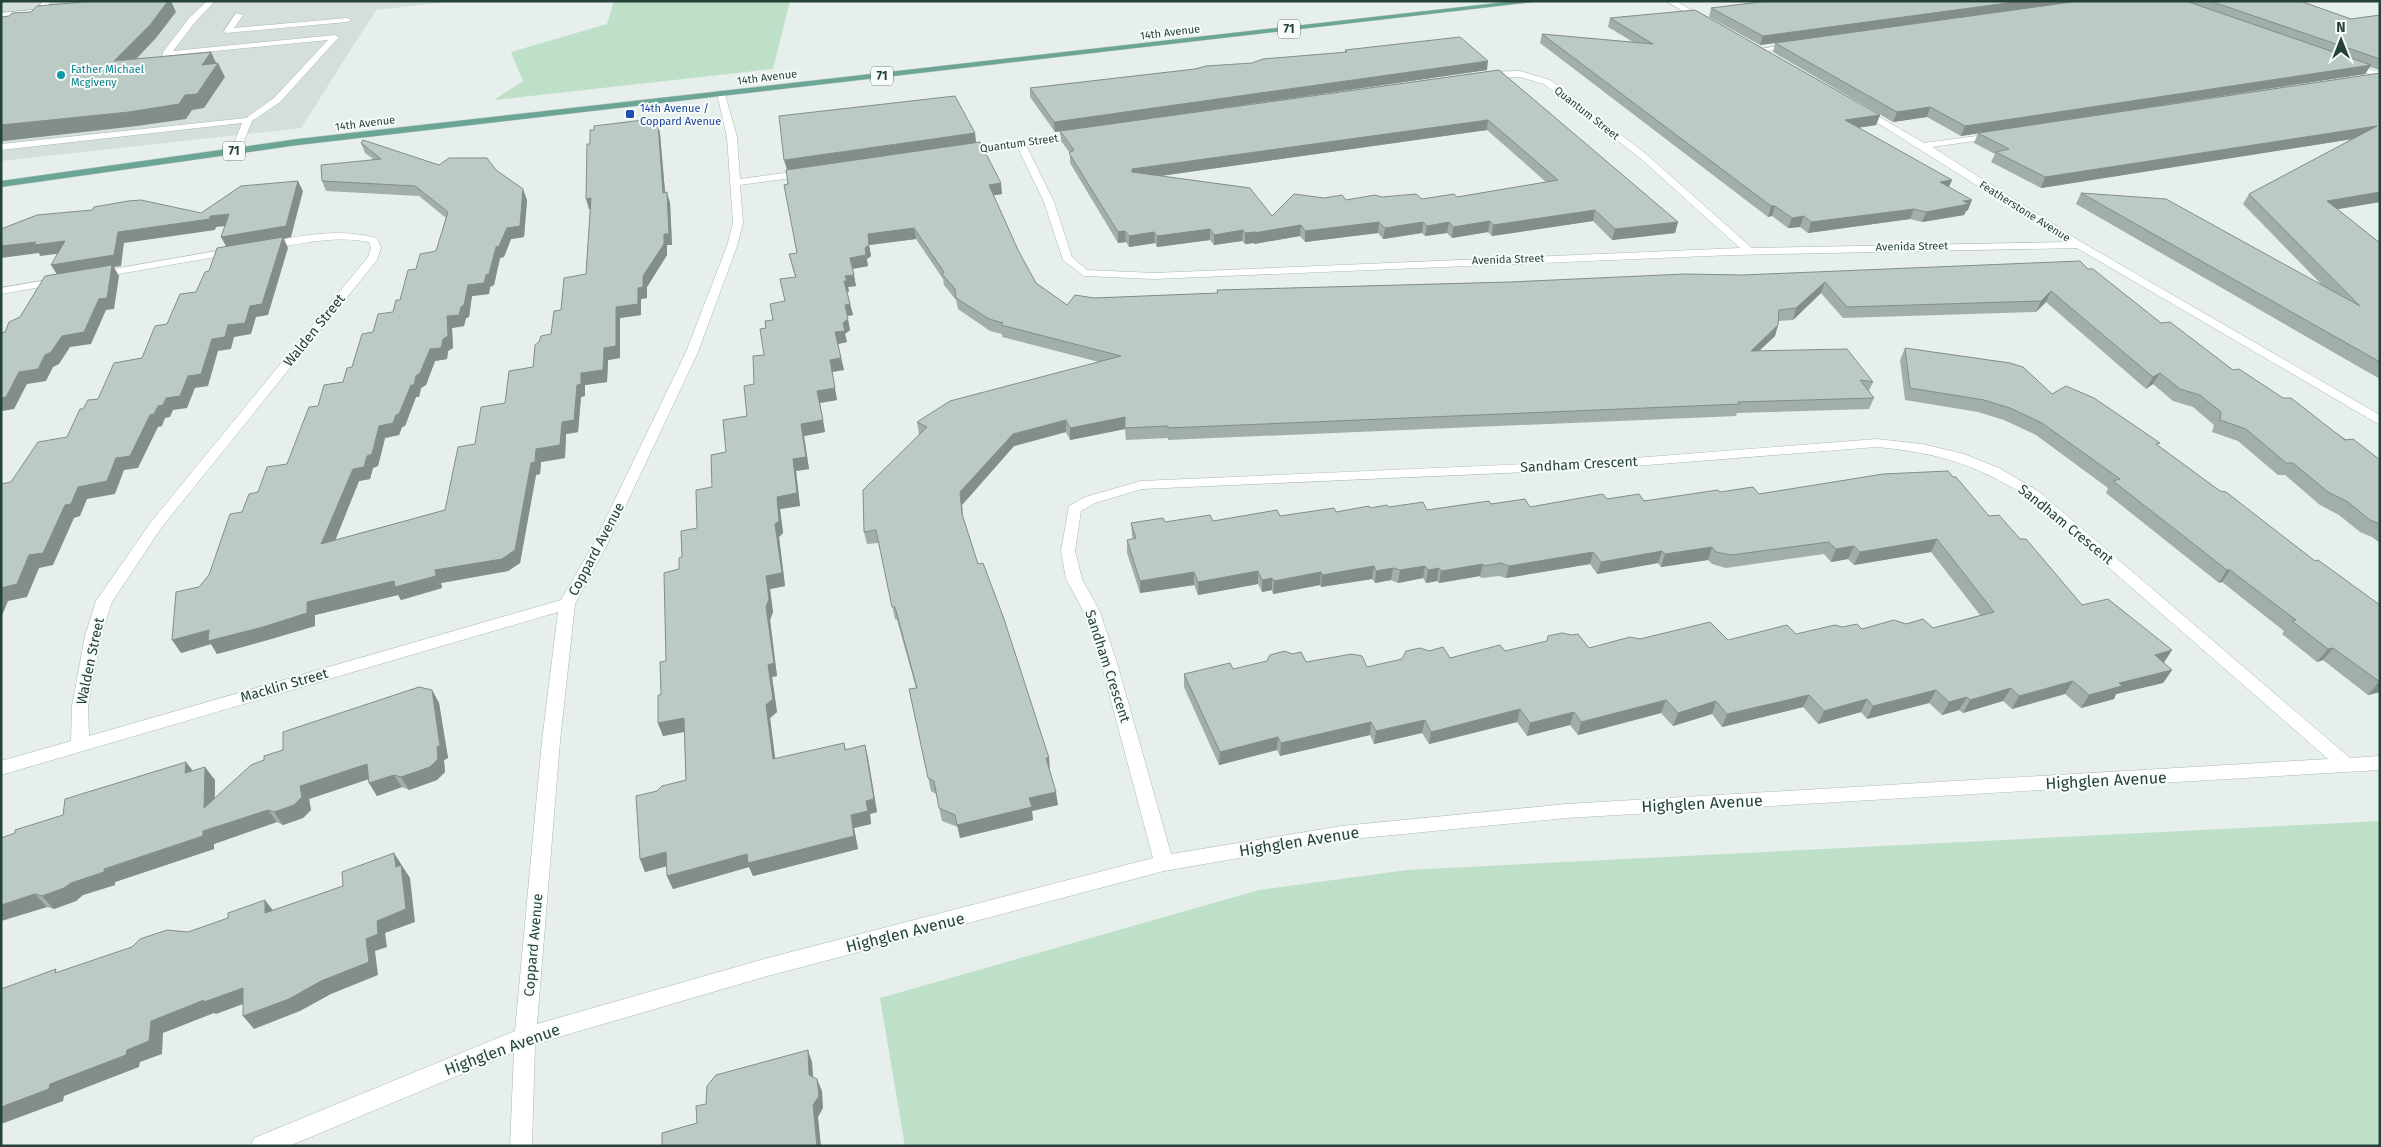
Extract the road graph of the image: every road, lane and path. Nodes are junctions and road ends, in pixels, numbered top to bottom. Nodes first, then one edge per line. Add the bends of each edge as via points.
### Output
1 (47, 1) edge
2 (210, 1) edge
3 (1537, 1) edge
4 (1670, 1) edge
5 (1, 15) edge
6 (239, 15) dead end
7 (347, 20) dead end
8 (1716, 26) edge
9 (1807, 43) edge
10 (1750, 45) edge
11 (1759, 50) junction
12 (1774, 59) edge
13 (2340, 62) edge
14 (1479, 76) edge
15 (2380, 76) edge
16 (2360, 80) edge
17 (721, 94) junction
18 (1855, 107) edge
19 (248, 120) junction
20 (1088, 133) edge
21 (2003, 134) edge
22 (1020, 143) junction
23 (1923, 146) junction
24 (1, 147) edge
25 (236, 151) junction
26 (951, 152) edge
27 (813, 172) edge
28 (735, 183) junction
29 (1, 184) edge
30 (2079, 245) junction
31 (1748, 250) junction
32 (1, 291) edge
33 (2380, 421) edge
34 (567, 604) junction
35 (80, 743) junction
36 (2380, 763) edge
37 (2346, 765) junction
38 (1, 768) edge
39 (1164, 863) junction
40 (525, 1037) junction
41 (262, 1146) edge
42 (521, 1146) edge

1 - 5 street via 43,11
2 - 19 street via 166,54 335,37 277,100
3 - 17 main road, 14th Avenue / 71
4 - 8 street
6 - 7 street via 228,31
9 - 11 street
10 - 11 street
11 - 12 street
13 - 15 street
14 - 31 street, Quantum Street via 1520,74 1547,82 1643,156
15 - 16 street
17 - 25 main road, 14th Avenue / 71
17 - 28 street, Coppard Avenue via 732,138
18 - 23 street, Featherstone Avenue
19 - 24 street
19 - 25 street
20 - 22 street, Quantum Street
21 - 23 street
22 - 26 street, Quantum Street
22 - 31 street, Avenida Street via 1049,202 1067,258 1084,273 1154,276
23 - 30 street, Featherstone Avenue
25 - 29 main road, 14th Avenue / 71
27 - 28 street
28 - 34 street, Coppard Avenue via 738,223 692,352 600,545
30 - 31 street, Avenida Street
30 - 33 street, Featherstone Avenue
32 - 35 street, Walden Street via 334,235 373,240 376,248 373,258 156,526 104,601 93,636 80,706
34 - 35 street, Macklin Street
34 - 40 street, Coppard Avenue via 551,741
35 - 38 street, Macklin Street
36 - 37 street, Highglen Avenue
37 - 39 street, Highglen Avenue via 1566,811 1342,833
37 - 39 street, Sandham Crescent via 2033,494 1982,464 1950,452 1922,446 1877,443 1596,465 1141,485 1090,500 1074,509 1068,551 1074,579 1092,612 1109,663
39 - 40 street, Highglen Avenue via 764,968
40 - 41 street, Highglen Avenue
40 - 42 street, Coppard Avenue

